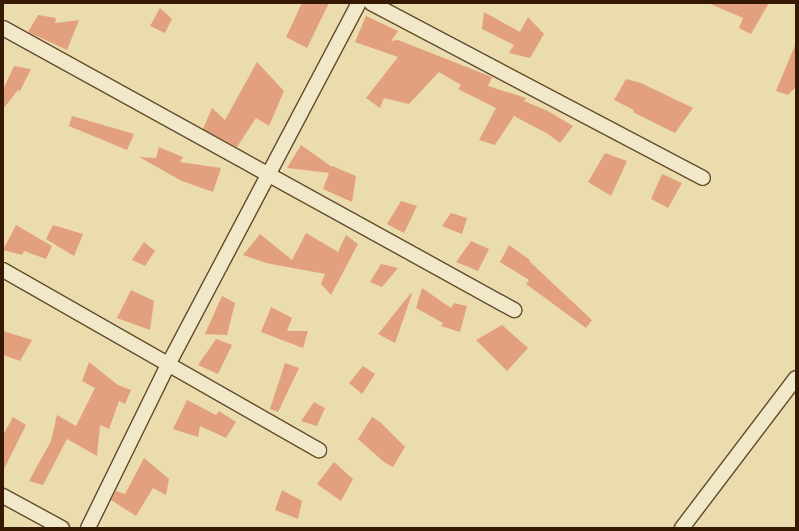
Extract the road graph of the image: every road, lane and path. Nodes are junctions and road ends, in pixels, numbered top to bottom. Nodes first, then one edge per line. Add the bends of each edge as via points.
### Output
1 (359, 3) edge
2 (371, 3) edge
3 (3, 28) edge
4 (270, 174) junction
5 (703, 178) dead end
6 (3, 270) edge
7 (514, 310) dead end
8 (169, 364) junction
9 (796, 378) edge
10 (319, 450) dead end
11 (3, 496) edge
12 (62, 528) edge
13 (88, 528) edge
14 (682, 528) edge

1 - 4 street
2 - 5 street
3 - 4 street
4 - 7 street
4 - 8 street
6 - 8 street
8 - 10 street
8 - 13 street
9 - 14 street
11 - 12 street

